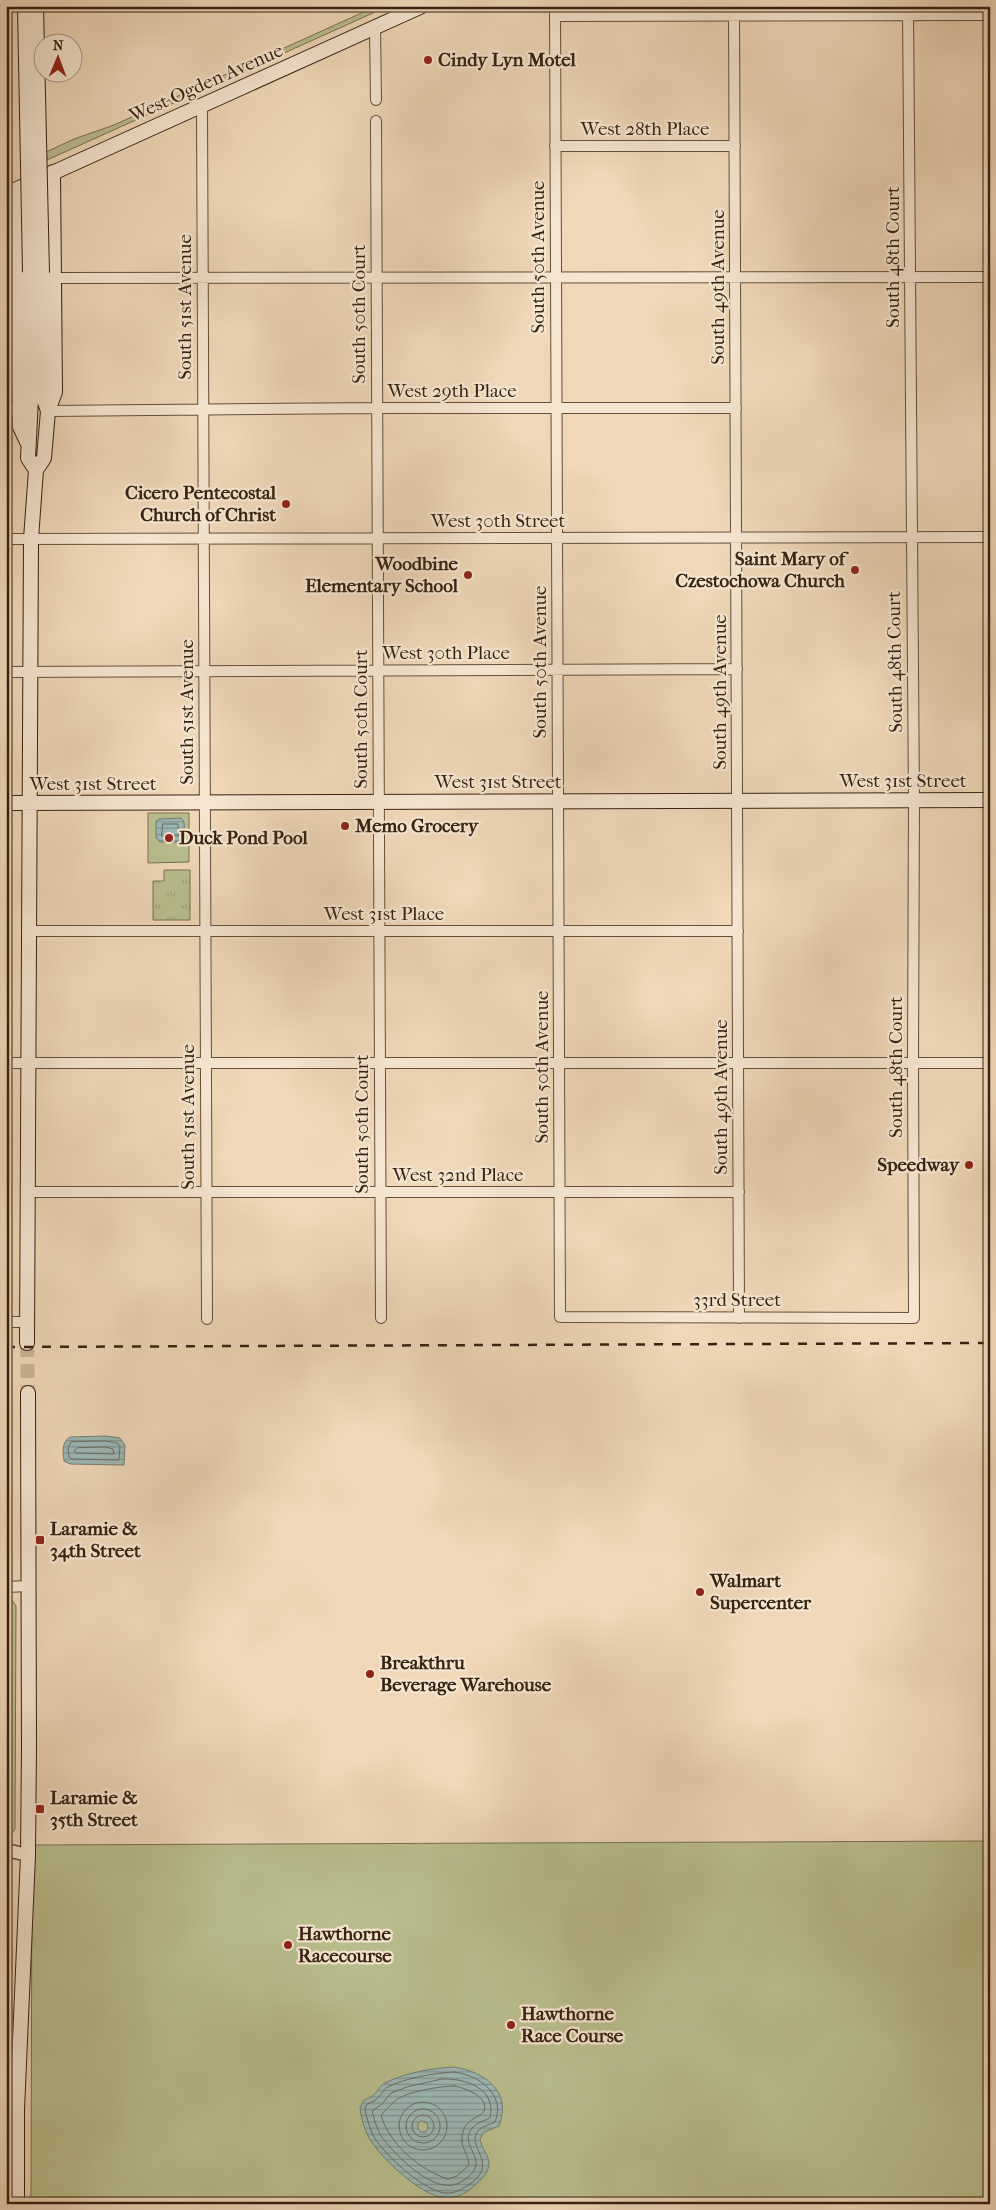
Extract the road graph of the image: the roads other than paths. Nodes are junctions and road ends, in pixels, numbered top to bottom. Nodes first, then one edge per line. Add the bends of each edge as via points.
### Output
1 (25, 6) edge
2 (36, 6) edge
3 (422, 6) edge
4 (555, 11) edge
5 (734, 11) edge
6 (908, 11) edge
7 (990, 15) edge
8 (376, 27) junction
9 (376, 100) dead end
10 (202, 105) junction
11 (376, 121) dead end
12 (555, 146) junction
13 (735, 146) junction
14 (53, 172) junction
15 (11, 192) edge
16 (6, 216) edge
17 (17, 238) junction
18 (42, 274) junction
19 (556, 276) junction
20 (736, 276) junction
21 (910, 276) junction
22 (202, 277) junction
23 (377, 277) junction
24 (990, 277) edge
25 (377, 408) junction
26 (736, 408) junction
27 (203, 409) junction
28 (556, 409) junction
29 (13, 410) edge
30 (48, 411) junction
31 (28, 444) junction
32 (36, 470) junction
33 (736, 537) junction
34 (912, 537) junction
35 (990, 537) edge
36 (378, 538) junction
37 (557, 538) junction
38 (6, 539) edge
39 (31, 539) junction
40 (204, 539) junction
41 (558, 669) junction
42 (737, 669) junction
43 (378, 670) junction
44 (31, 671) junction
45 (204, 671) junction
46 (6, 672) edge
47 (914, 800) junction
48 (990, 800) edge
49 (379, 801) junction
50 (558, 801) junction
51 (738, 801) junction
52 (205, 802) junction
53 (6, 803) edge
54 (30, 803) junction
55 (29, 931) junction
56 (379, 931) junction
57 (738, 931) junction
58 (205, 932) junction
59 (559, 932) junction
60 (380, 1062) junction
61 (559, 1062) junction
62 (738, 1062) junction
63 (913, 1062) junction
64 (6, 1063) edge
65 (28, 1063) junction
66 (206, 1063) junction
67 (990, 1063) edge
68 (28, 1192) junction
69 (206, 1192) junction
70 (380, 1192) junction
71 (560, 1192) junction
72 (739, 1192) junction
73 (560, 1317) joint
74 (381, 1318) dead end
75 (740, 1318) junction
76 (914, 1318) joint
77 (207, 1319) dead end
78 (6, 1322) edge
79 (27, 1322) junction
80 (27, 1343) tunnel mouth
81 (28, 1393) tunnel mouth
82 (6, 1586) edge
83 (28, 1586) junction
84 (6, 1850) edge
85 (28, 1854) junction
86 (12, 2110) edge
87 (17, 2204) edge

1 - 18 main road, bridge
2 - 18 main road, bridge
3 - 8 main road, West Ogden Avenue
4 - 5 street
4 - 12 street, South 50th Avenue
5 - 6 street
5 - 13 street, South 49th Avenue
6 - 7 street
6 - 21 street, South 48th Court
8 - 9 street
8 - 10 main road, West Ogden Avenue
10 - 14 main road, West Ogden Avenue
10 - 22 street, South 51st Avenue
11 - 23 street, South 50th Court
12 - 13 street, West 28th Place
12 - 19 street, South 50th Avenue
13 - 20 street, South 49th Avenue
14 - 15 main road, West Ogden Avenue
14 - 18 main road
15 - 17 main road
16 - 17 main road
17 - 29 main road
18 - 22 street
18 - 30 main road via 42,394
18 - 31 main road
19 - 20 street
19 - 23 street
19 - 28 street, South 50th Avenue
20 - 21 street
20 - 26 street, South 49th Avenue
21 - 24 street
21 - 34 street, South 48th Court
22 - 23 street
22 - 27 street, South 51st Avenue
23 - 25 street, South 50th Court
25 - 27 street, West 29th Place
25 - 28 street, West 29th Place
25 - 36 street, South 50th Court
26 - 28 street, West 29th Place
26 - 33 street, South 49th Avenue
27 - 30 street, West 29th Place
27 - 40 street, South 51st Avenue
28 - 37 street, South 50th Avenue
29 - 31 main road
30 - 32 main road via 44,458
31 - 32 main road via 28,458
32 - 39 main road
33 - 34 street, West 30th Street
33 - 37 street, West 30th Street
33 - 42 street, South 49th Avenue
34 - 35 street, West 30th Street
34 - 47 street, South 48th Court
36 - 37 street, West 30th Street
36 - 40 street, West 30th Street
36 - 43 street, South 50th Court
37 - 41 street, South 50th Avenue
38 - 39 street, West 30th Street
39 - 40 street, West 30th Street
39 - 44 main road
40 - 45 street, South 51st Avenue
41 - 42 street, West 30th Place
41 - 43 street, West 30th Place
41 - 50 street, South 50th Avenue
42 - 51 street, South 49th Avenue
43 - 45 street, West 30th Place
43 - 49 street, South 50th Court
44 - 45 street, West 30th Place
44 - 46 street, West 30th Place
44 - 54 main road
45 - 52 street, South 51st Avenue
47 - 48 main road, West 31st Street
47 - 51 main road, West 31st Street
47 - 63 street, South 48th Court
49 - 50 main road, West 31st Street
49 - 52 main road, West 31st Street
49 - 56 street, South 50th Court
50 - 51 main road, West 31st Street
50 - 59 street, South 50th Avenue
51 - 57 street, South 49th Avenue
52 - 54 main road, West 31st Street
52 - 58 street, South 51st Avenue
53 - 54 main road, West 31st Street
54 - 55 main road
55 - 58 street, West 31st Place
55 - 65 main road
56 - 58 street, West 31st Place
56 - 59 street, West 31st Place
56 - 60 street, South 50th Court
57 - 59 street, West 31st Place
57 - 62 street, South 49th Avenue
58 - 66 street, South 51st Avenue
59 - 61 street, South 50th Avenue
60 - 61 street
60 - 66 street
60 - 70 street, South 50th Court
61 - 62 street
61 - 71 street, South 50th Avenue
62 - 63 street
62 - 72 street, South 49th Avenue
63 - 67 street
63 - 76 street, South 48th Court
64 - 65 street
65 - 66 street
65 - 68 main road
66 - 69 street, South 51st Avenue
68 - 69 street, West 32nd Place
68 - 79 main road
69 - 70 street, West 32nd Place
69 - 77 street, South 51st Avenue
70 - 71 street, West 32nd Place
70 - 74 street, South 50th Court
71 - 72 street, West 32nd Place
71 - 73 street, South 50th Avenue
72 - 75 street, South 49th Avenue
73 - 75 street, 33rd Street
75 - 76 street, 33rd Street
78 - 79 street
79 - 80 main road
81 - 83 main road
82 - 83 street
83 - 85 main road
84 - 85 street
85 - 86 main road
86 - 87 main road

